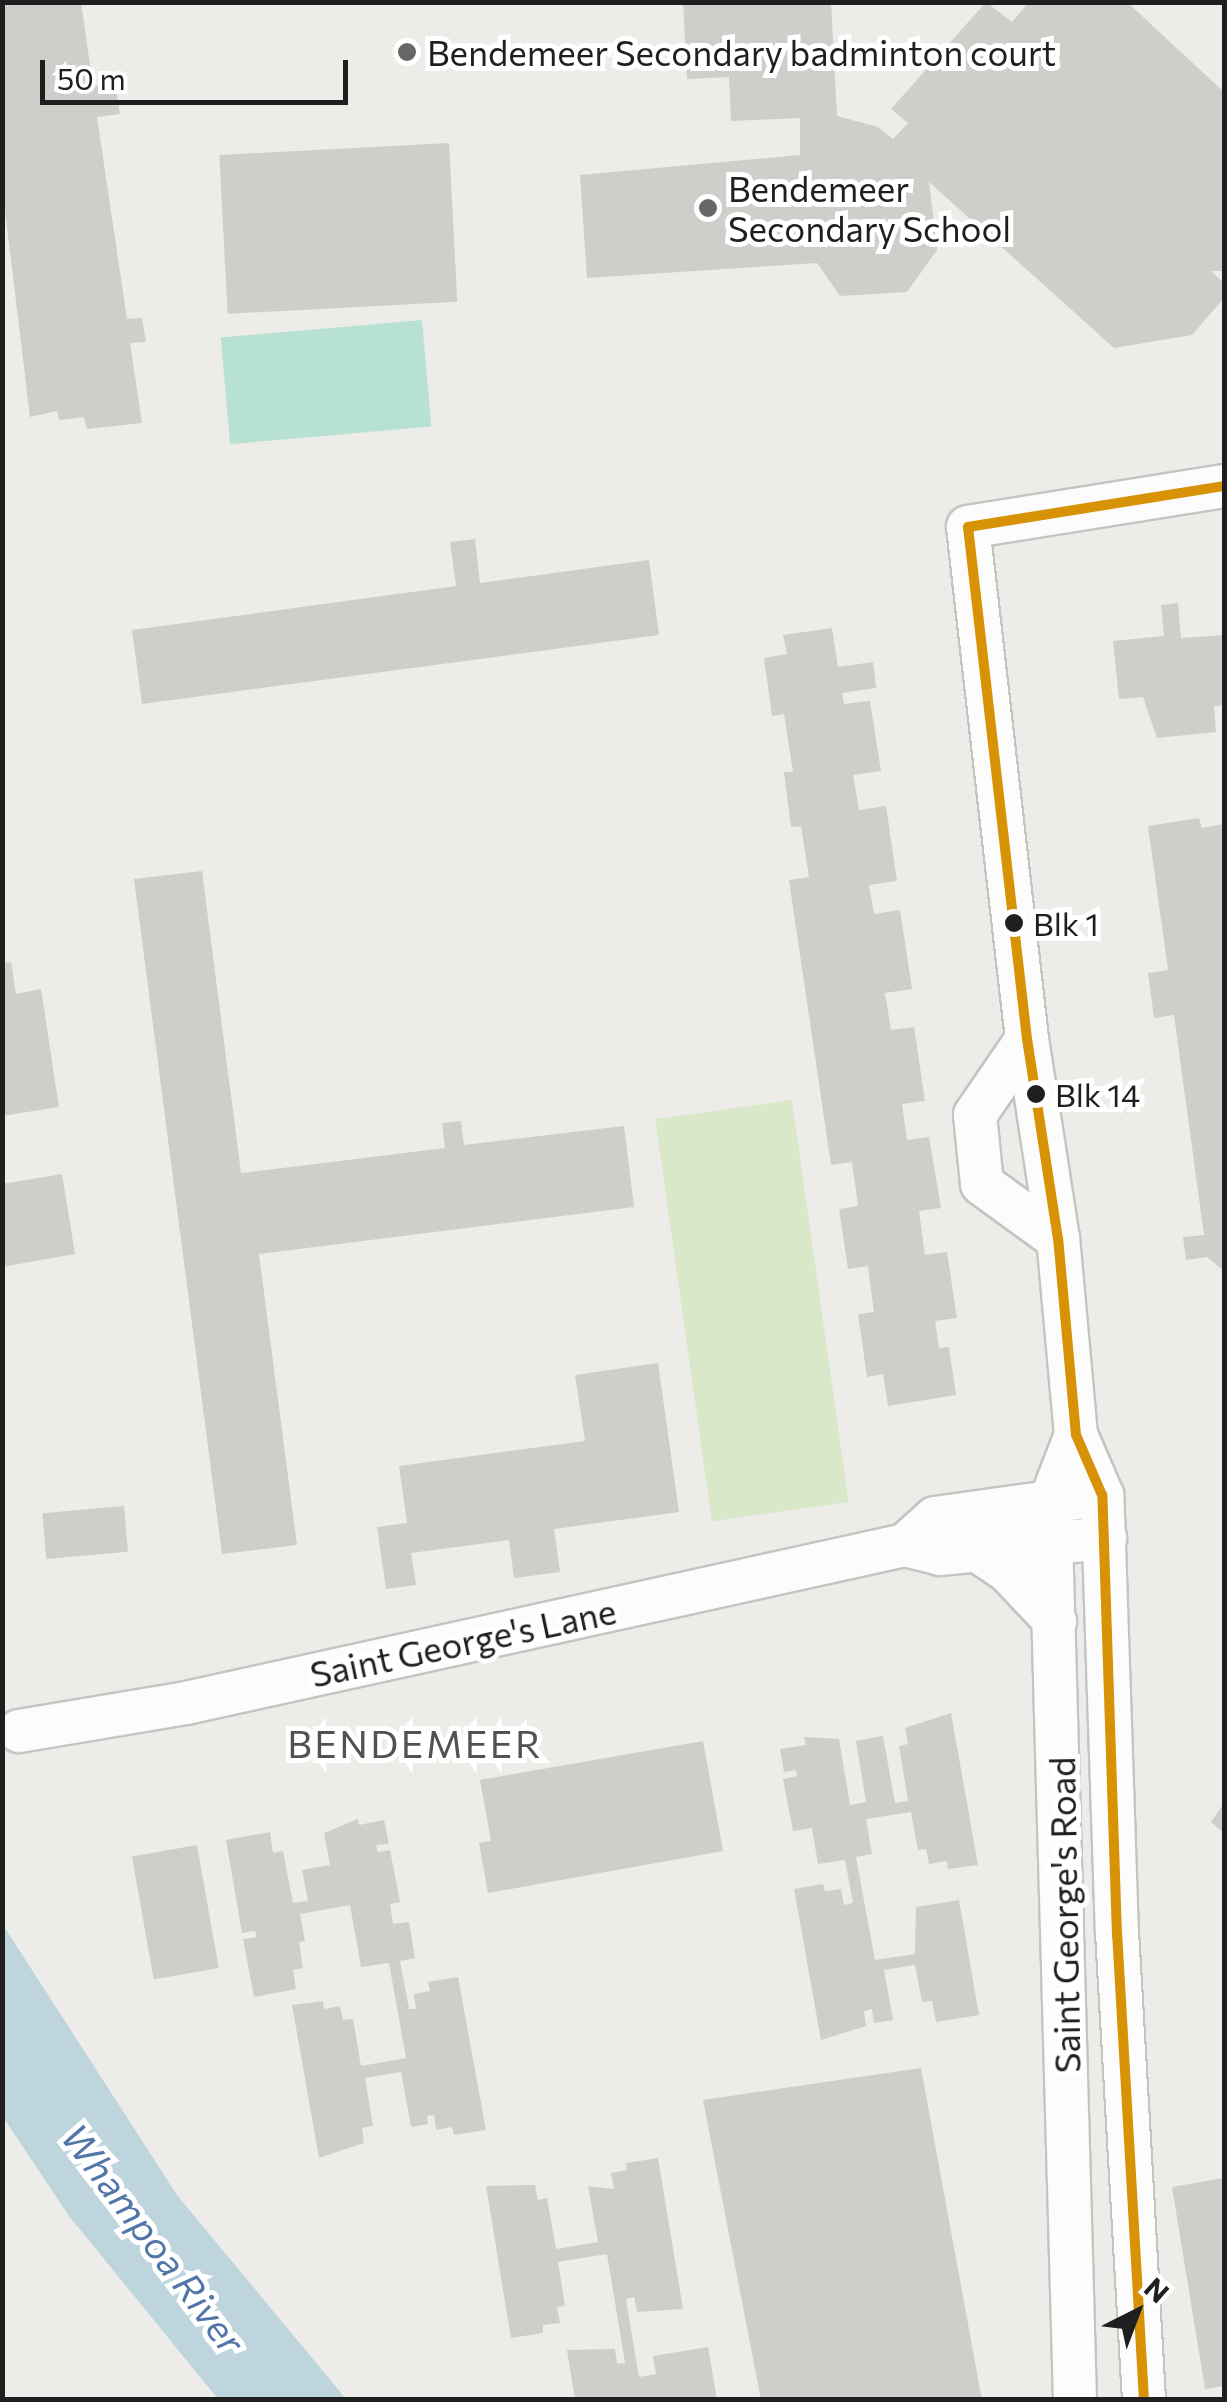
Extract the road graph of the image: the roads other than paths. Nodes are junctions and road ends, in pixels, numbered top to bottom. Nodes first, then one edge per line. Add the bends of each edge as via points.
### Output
1 (1224, 486) edge
2 (1027, 1040) junction
3 (1058, 1239) junction
4 (1076, 1436) junction
5 (1102, 1495) junction
6 (1051, 1522) junction
7 (1105, 1538) junction
8 (905, 1545) junction
9 (978, 1551) junction
10 (1055, 1621) junction
11 (19, 1731) dead end
12 (1075, 2400) edge
13 (1144, 2400) edge

1 - 2 street, Saint George's Road via 968,527
2 - 3 street, Saint George's Road
2 - 3 street via 975,1115 982,1184
3 - 4 street, Saint George's Road
4 - 5 street, Saint George's Road
4 - 6 street, Saint George's Road
5 - 6 street, Saint George's Lane
5 - 7 street, Saint George's Road
6 - 7 street, Saint George's Lane
6 - 8 street, Saint George's Lane via 935,1518
6 - 9 street, Saint George's Lane
6 - 10 street, Saint George's Road
7 - 13 street, Saint George's Road via 1117,1936
8 - 9 street, Saint George's Lane via 940,1554
8 - 11 street, Saint George's Lane via 186,1703
9 - 10 street via 1008,1570
10 - 12 street, Saint George's Road

